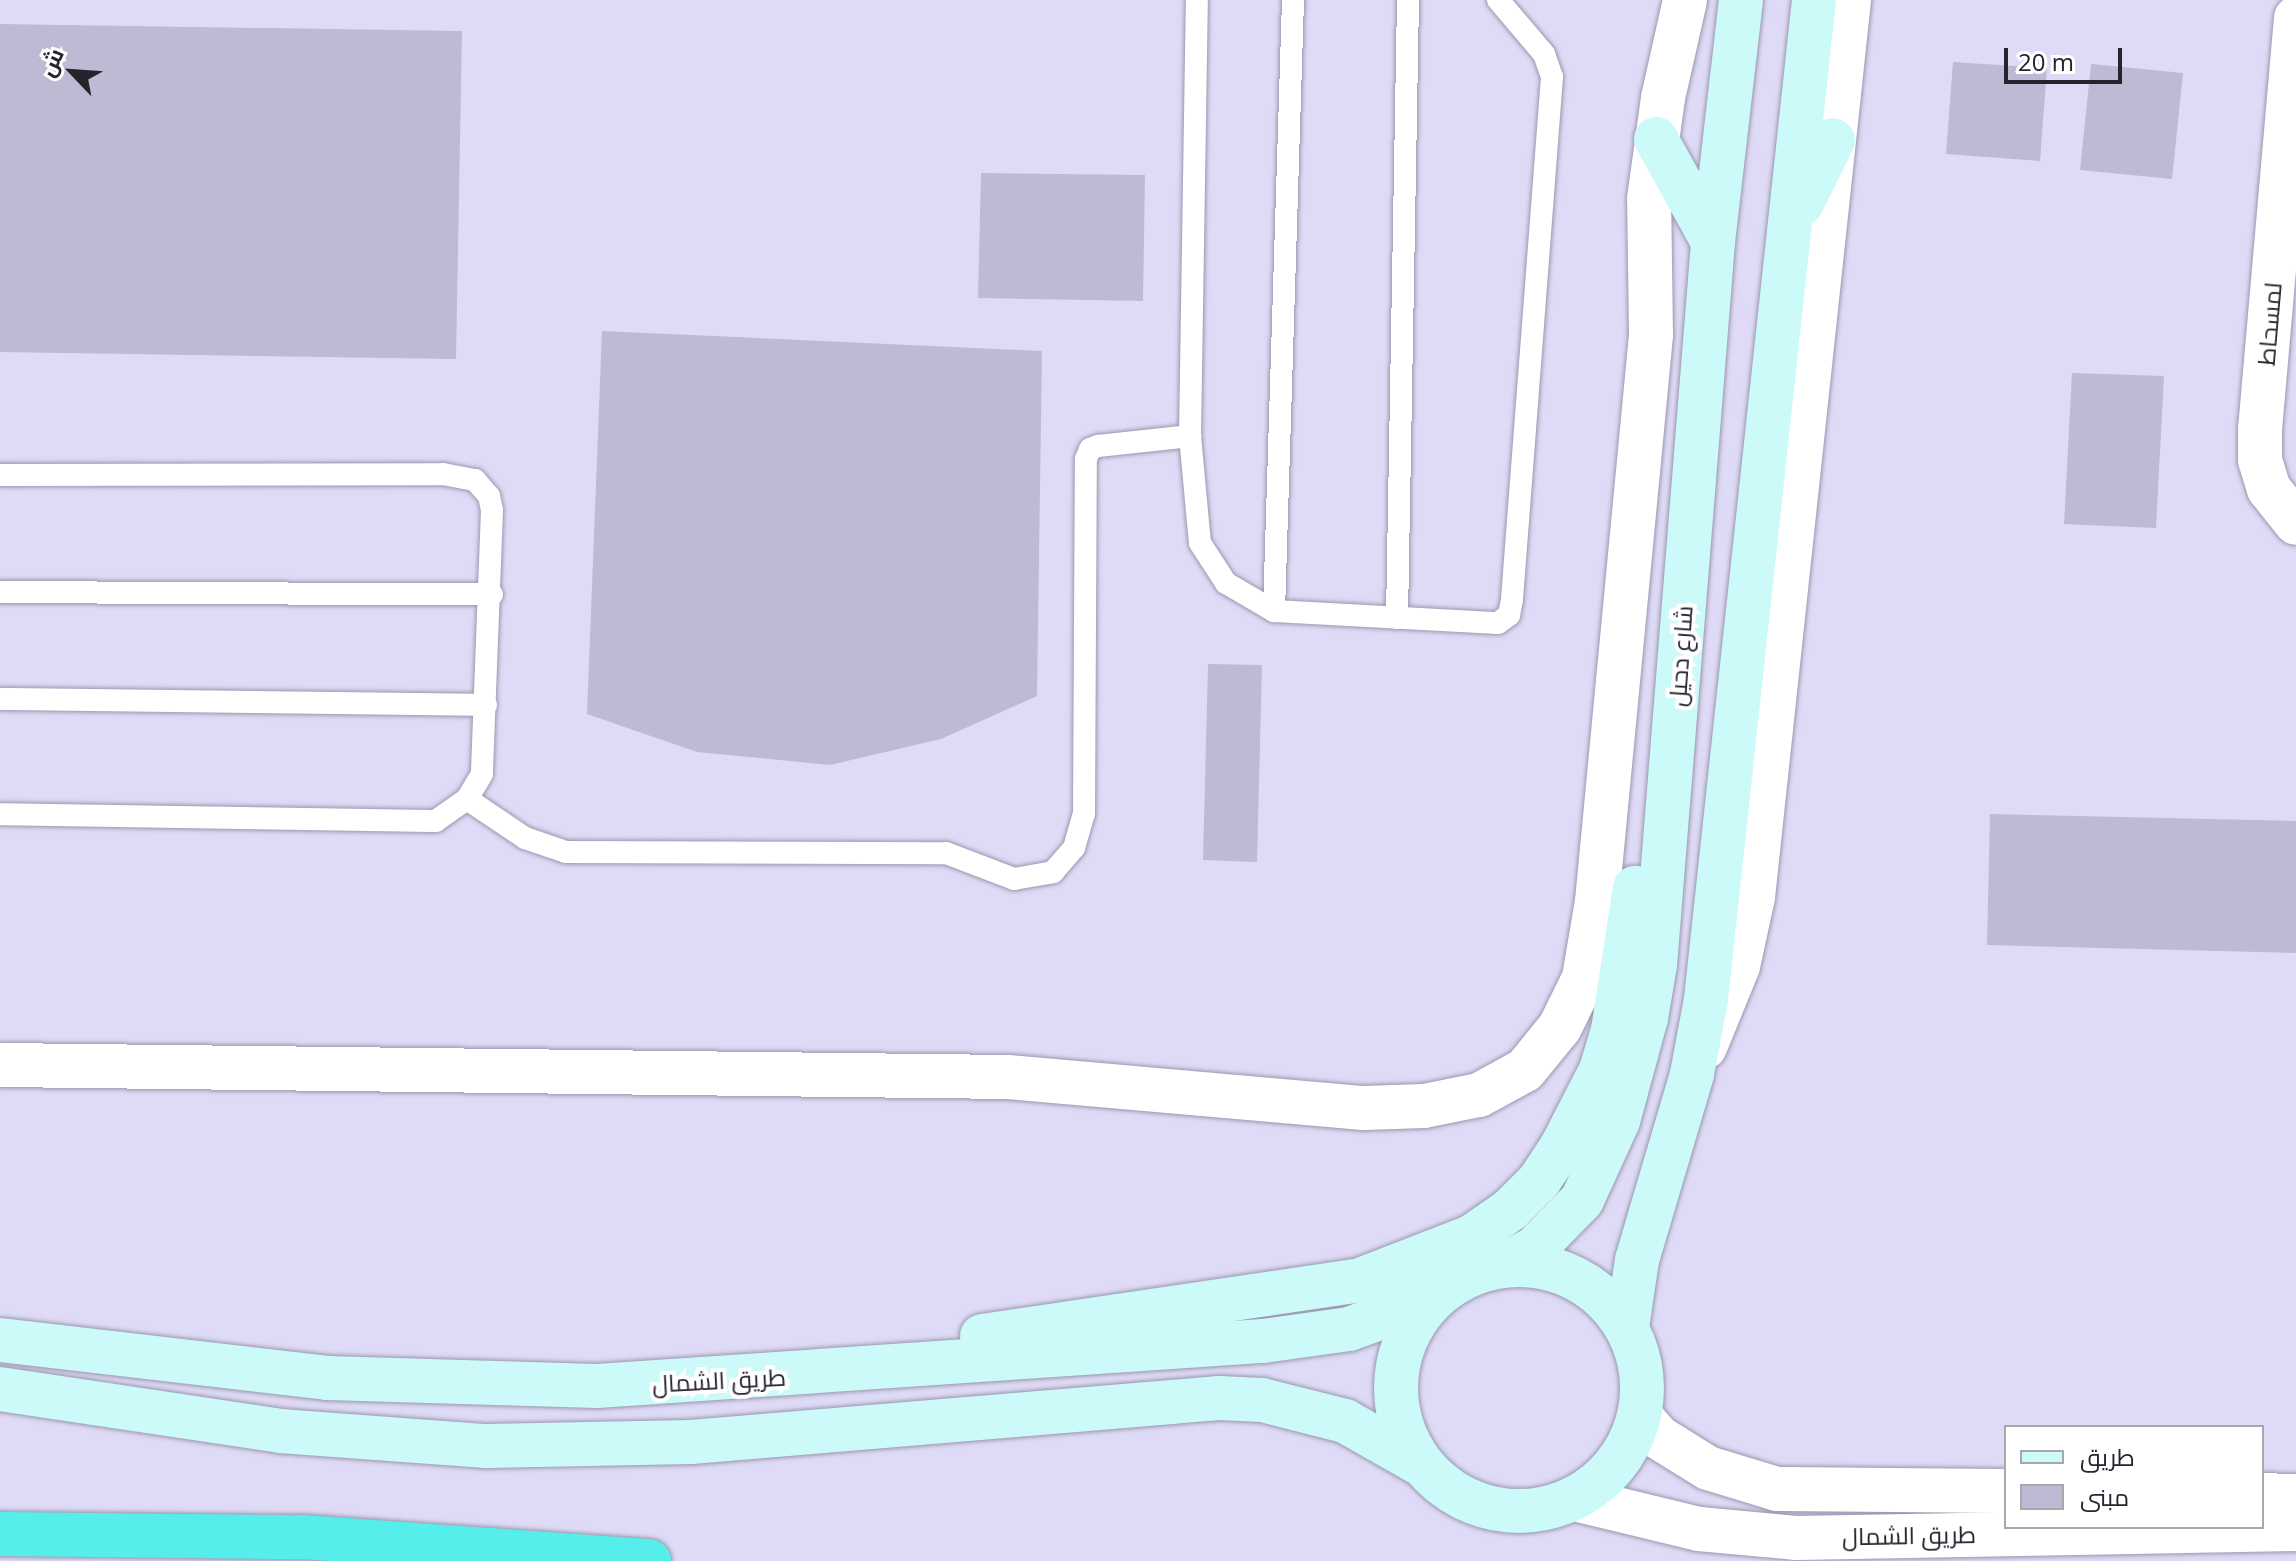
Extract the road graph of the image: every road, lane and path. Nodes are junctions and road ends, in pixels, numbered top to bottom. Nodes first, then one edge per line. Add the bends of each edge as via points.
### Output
1 (1197, 0) edge
2 (1293, 0) edge
3 (1408, 0) edge
4 (1498, 0) edge
5 (1685, 0) edge
6 (1741, 0) edge
7 (1814, 0) edge
8 (1849, 0) edge
9 (2296, 18) edge
10 (1656, 139) junction
11 (1833, 140) junction
12 (1787, 234) junction
13 (1713, 242) junction
14 (1190, 436) junction
15 (0, 475) edge
16 (2296, 523) edge
17 (0, 592) edge
18 (492, 595) junction
19 (1274, 611) junction
20 (1397, 618) junction
21 (0, 699) edge
22 (486, 705) junction
23 (1672, 763) junction
24 (467, 799) junction
25 (0, 814) edge
26 (0, 1065) edge
27 (1692, 1074) junction
28 (1506, 1264) junction
29 (1434, 1298) junction
30 (1627, 1327) junction
31 (0, 1340) edge
32 (789, 1376) junction
33 (0, 1389) edge
34 (1640, 1416) junction
35 (1419, 1463) junction
36 (2004, 1491) edge
37 (2264, 1495) edge
38 (2296, 1496) edge
39 (1575, 1499) junction
40 (2296, 1529) edge
41 (0, 1534) edge
42 (649, 1561) edge

1 - 14 lane
2 - 19 lane
3 - 20 lane
4 - 20 lane via 1544,54 1552,77 1512,599 1509,615 1498,623
5 - 10 street
6 - 13 main road, شارع دحيل
7 - 12 main road
8 - 11 street
9 - 16 street, لمسحاط via 2260,429 2260,460 2269,489
10 - 13 main road
10 - 26 street via 1649,199 1651,335 1597,901 1584,978 1560,1027 1525,1070 1479,1095 1424,1106 1364,1108 1008,1077
11 - 12 main road
11 - 27 street via 1753,897 1738,966
12 - 27 main road via 1706,999
13 - 23 main road, شارع دحيل
14 - 19 lane via 1200,543 1226,583
14 - 24 lane via 1098,446 1086,459 1084,814 1074,848 1053,872 1014,879 946,853 566,852 525,838
15 - 18 lane via 443,474 475,480 489,496 492,510
17 - 18 lane
18 - 22 lane
19 - 20 lane
21 - 22 lane
22 - 24 lane via 482,774
23 - 28 main road, شارع دحيل via 1655,965 1618,1121 1582,1200 1535,1248
23 - 32 main road via 1643,843 1613,1030 1601,1070 1547,1169 1510,1210 1471,1237 1360,1280 1058,1323
24 - 25 lane via 436,821
27 - 30 main road via 1648,1217
28 - 29 main road via 1471,1274
28 - 30 main road via 1542,1266 1576,1278 1605,1299
29 - 32 main road, طريق الشمال via 1349,1329 1263,1341
29 - 35 main road via 1411,1327 1398,1360 1395,1395 1402,1431
30 - 34 main road via 1643,1385
31 - 32 main road, طريق الشمال via 253,1371 417,1384 597,1386
33 - 35 main road via 280,1431 486,1446 720,1440 1233,1398 1304,1408 1345,1421
34 - 36 street, طريق الشمال via 1658,1437 1708,1468 1777,1489
34 - 39 main road via 1626,1449 1604,1478
35 - 39 main road via 1474,1505 1519,1512
37 - 38 street
39 - 40 street, طريق الشمال via 1699,1529 1796,1538
41 - 42 highway via 303,1537

